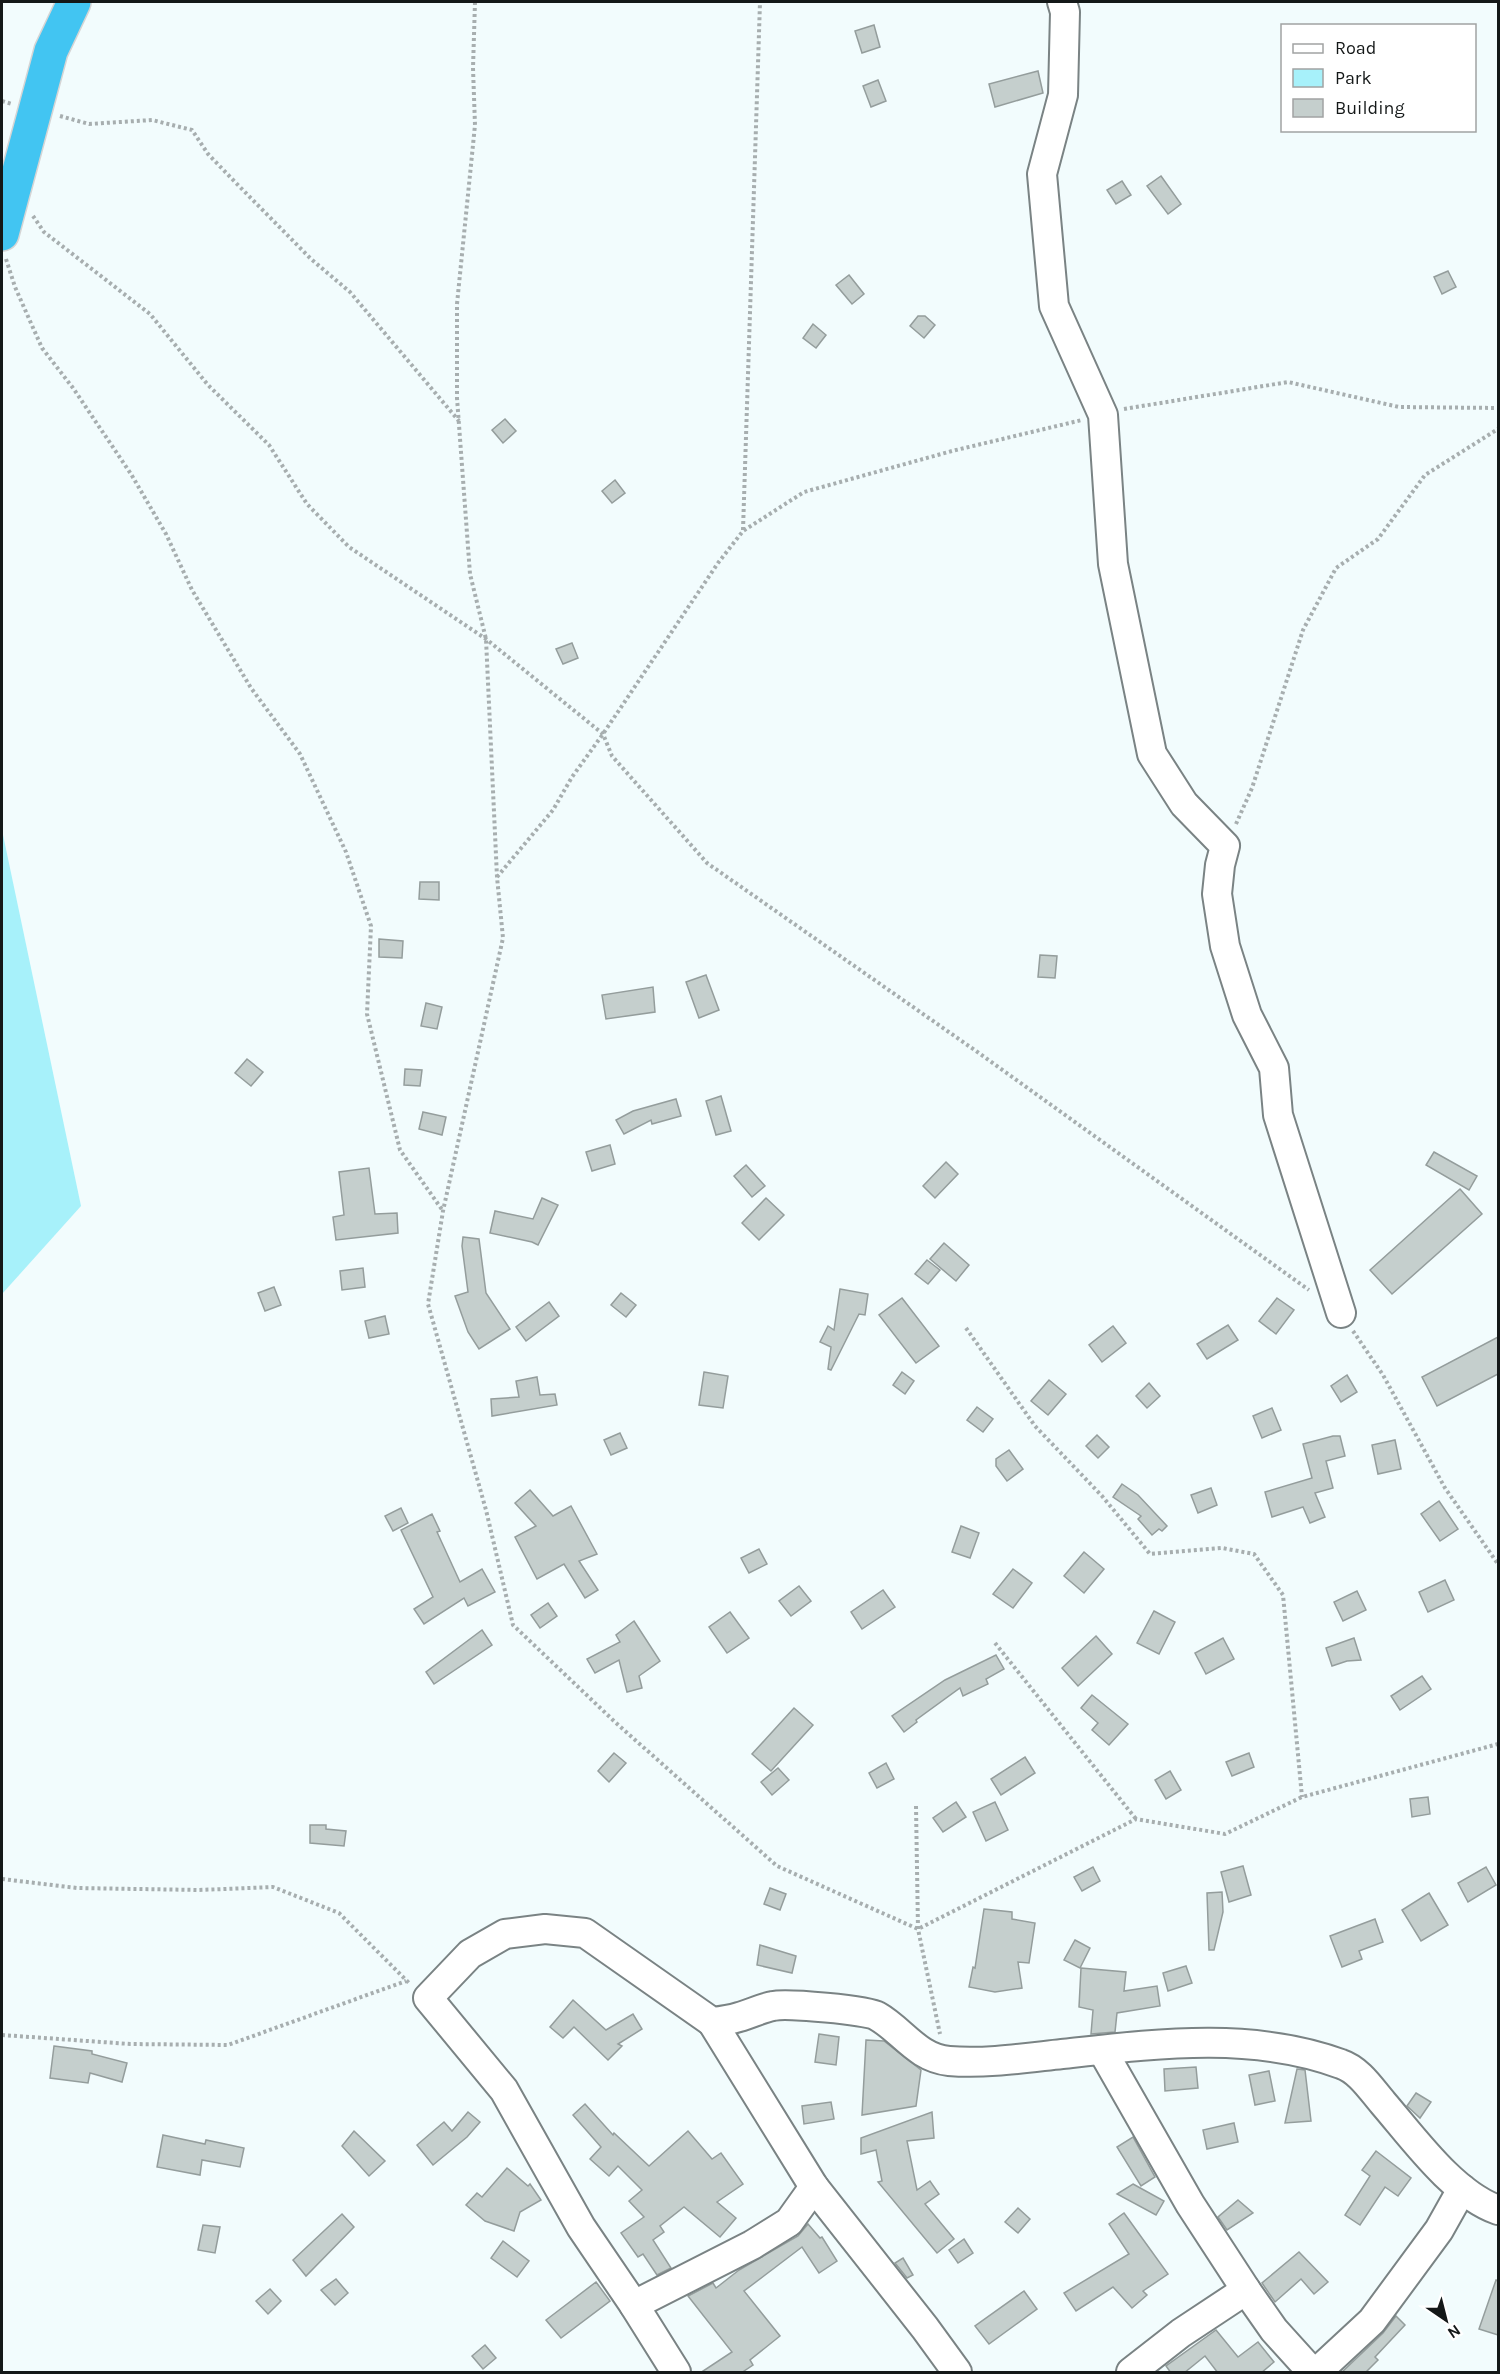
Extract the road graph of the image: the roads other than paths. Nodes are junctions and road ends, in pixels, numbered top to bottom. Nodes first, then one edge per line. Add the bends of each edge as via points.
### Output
1 (74, 2) edge
2 (1062, 2) edge
3 (3, 245) edge
4 (1341, 1313) road end
5 (712, 2022) junction
6 (1102, 2050) junction
7 (814, 2187) junction
8 (1462, 2189) junction
9 (1498, 2210) edge
10 (1246, 2290) junction
11 (634, 2306) junction
12 (676, 2373) edge
13 (957, 2373) edge
14 (1131, 2373) edge
15 (1312, 2373) edge
16 (1317, 2373) edge

1 - 3 highway via 51,51
2 - 4 street via 1063,95 1042,174 1054,306 1103,415 1113,564 1152,754 1184,804 1226,846 1216,894 1225,946 1246,1015 1274,1068 1278,1115
5 - 6 street via 774,2005 803,2005 876,2015 917,2050 946,2061 1000,2061
5 - 7 street
5 - 11 street via 585,1933 545,1929 505,1934 470,1954 428,1998 504,2090 580,2227
6 - 8 street via 1244,2043 1343,2064 1359,2075
6 - 10 street via 1190,2204
7 - 11 street via 789,2222
7 - 13 street
8 - 9 street
8 - 16 street via 1439,2230 1372,2321
10 - 14 street via 1181,2333
10 - 15 street via 1274,2331
11 - 12 street

